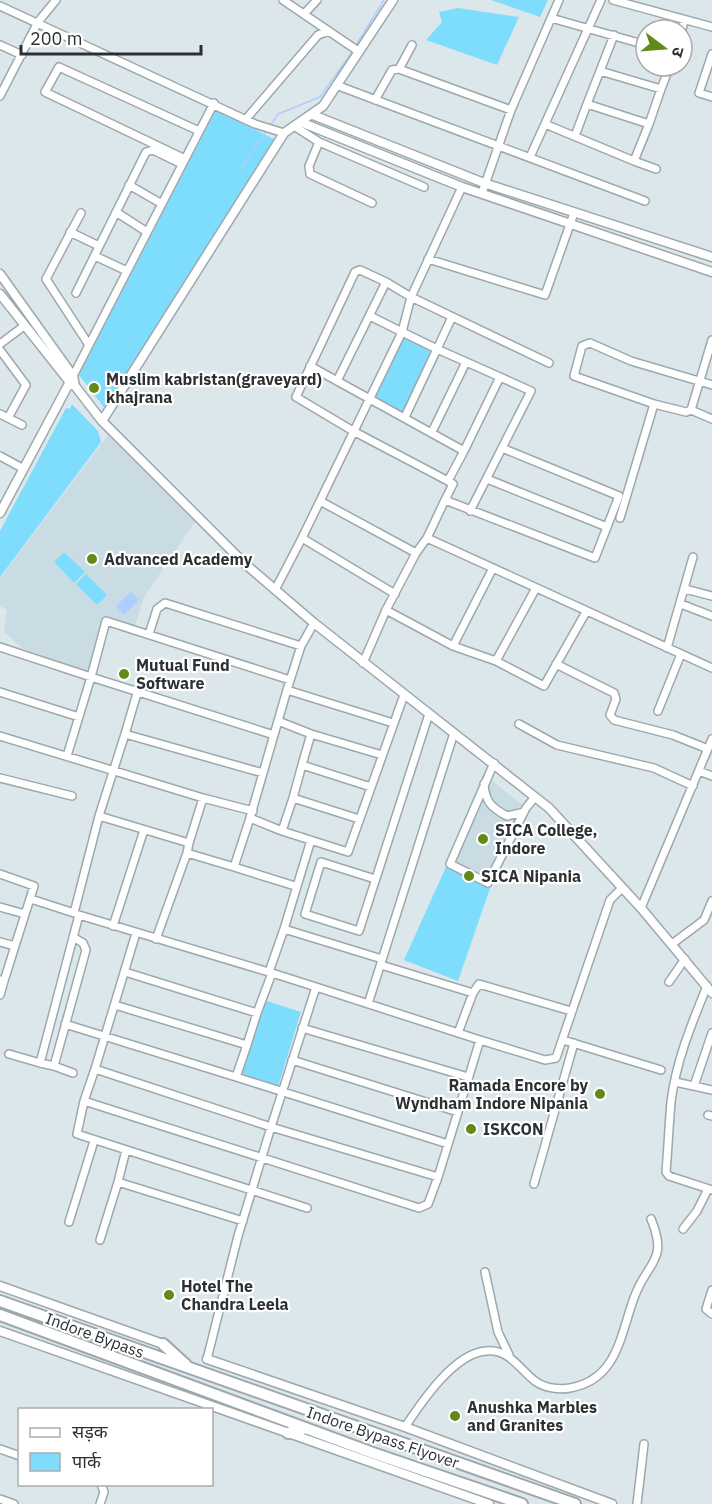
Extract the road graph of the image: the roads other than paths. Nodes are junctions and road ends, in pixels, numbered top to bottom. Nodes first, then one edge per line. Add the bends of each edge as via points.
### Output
1 (55, 0) edge
2 (284, 0) edge
3 (317, 0) edge
4 (393, 0) edge
5 (559, 0) edge
6 (601, 0) edge
7 (613, 0) edge
8 (0, 6) edge
9 (305, 14) junction
10 (551, 18) junction
11 (677, 18) edge
12 (38, 22) junction
13 (694, 22) edge
14 (712, 27) edge
15 (589, 28) junction
16 (329, 31) junction
17 (614, 35) junction
18 (634, 41) edge
19 (0, 45) edge
20 (412, 45) dead end
21 (355, 49) junction
22 (712, 54) edge
23 (22, 55) junction
24 (711, 62) edge
25 (399, 69) junction
26 (600, 71) junction
27 (665, 78) edge
28 (336, 85) junction
29 (661, 89) junction
30 (0, 96) edge
31 (712, 97) edge
32 (375, 100) junction
33 (214, 103) junction
34 (587, 104) junction
35 (511, 110) junction
36 (313, 115) junction
37 (246, 119) junction
38 (545, 124) junction
39 (649, 124) junction
40 (298, 125) junction
41 (200, 131) junction
42 (281, 132) junction
43 (575, 136) junction
44 (320, 142) junction
45 (499, 146) junction
46 (530, 157) junction
47 (634, 160) junction
48 (184, 162) junction
49 (656, 169) dead end
50 (484, 183) junction
51 (129, 185) junction
52 (424, 187) dead end
53 (462, 187) junction
54 (482, 193) junction
55 (645, 201) dead end
56 (372, 202) dead end
57 (162, 204) junction
58 (116, 212) junction
59 (81, 213) dead end
60 (574, 213) junction
61 (570, 224) junction
62 (612, 224) junction
63 (70, 232) junction
64 (147, 232) junction
65 (609, 236) junction
66 (99, 246) junction
67 (95, 256) junction
68 (712, 257) edge
69 (428, 260) junction
70 (127, 272) junction
71 (712, 272) edge
72 (0, 274) edge
73 (386, 282) junction
74 (76, 293) dead end
75 (0, 294) edge
76 (411, 297) junction
77 (370, 316) junction
78 (452, 317) junction
79 (24, 326) junction
80 (402, 332) junction
81 (712, 340) edge
82 (0, 344) edge
83 (89, 345) junction
84 (436, 349) junction
85 (0, 350) edge
86 (466, 362) junction
87 (549, 363) dead end
88 (310, 366) junction
89 (500, 376) junction
90 (337, 381) junction
91 (72, 382) junction
92 (700, 383) junction
93 (712, 385) edge
94 (368, 398) junction
95 (654, 404) junction
96 (691, 410) junction
97 (0, 414) edge
98 (405, 417) junction
99 (8, 418) junction
100 (712, 419) edge
101 (102, 421) junction
102 (22, 425) dead end
103 (353, 431) junction
104 (432, 432) junction
105 (502, 448) junction
106 (464, 451) junction
107 (0, 456) edge
108 (22, 468) junction
109 (487, 479) junction
110 (448, 481) junction
111 (445, 500) junction
112 (320, 501) junction
113 (470, 511) junction
114 (0, 513) edge
115 (620, 518) dead end
116 (607, 527) junction
117 (427, 537) junction
118 (302, 538) junction
119 (416, 553) junction
120 (693, 557) dead end
121 (493, 568) junction
122 (536, 588) junction
123 (685, 589) junction
124 (275, 590) junction
125 (394, 594) junction
126 (712, 596) edge
127 (681, 604) junction
128 (386, 610) junction
129 (586, 612) junction
130 (712, 616) edge
131 (314, 623) junction
132 (149, 634) junction
133 (301, 646) junction
134 (453, 646) junction
135 (0, 647) edge
136 (667, 648) junction
137 (681, 654) junction
138 (496, 661) junction
139 (363, 663) junction
140 (556, 664) junction
141 (712, 668) edge
142 (91, 676) junction
143 (290, 680) junction
144 (138, 690) junction
145 (287, 690) junction
146 (0, 692) edge
147 (404, 695) junction
148 (658, 711) dead end
149 (429, 714) junction
150 (79, 717) junction
151 (278, 721) junction
152 (393, 723) junction
153 (519, 724) dead end
154 (454, 733) junction
155 (125, 734) junction
156 (311, 734) junction
157 (274, 735) junction
158 (0, 736) edge
159 (712, 740) edge
160 (708, 749) junction
161 (381, 755) junction
162 (67, 756) junction
163 (494, 763) junction
164 (302, 765) junction
165 (115, 771) junction
166 (699, 771) junction
167 (263, 773) junction
168 (712, 776) edge
169 (0, 778) edge
170 (484, 782) junction
171 (693, 786) junction
172 (370, 787) junction
173 (72, 796) dead end
174 (535, 797) junction
175 (203, 798) junction
176 (293, 798) junction
177 (525, 812) junction
178 (251, 814) junction
179 (99, 816) junction
180 (359, 819) junction
181 (144, 830) junction
182 (282, 831) junction
183 (311, 840) junction
184 (189, 843) junction
185 (187, 853) junction
186 (234, 867) junction
187 (0, 874) edge
188 (375, 879) junction
189 (295, 886) junction
190 (622, 888) junction
191 (31, 899) junction
192 (712, 901) edge
193 (0, 907) edge
194 (641, 908) junction
195 (25, 914) junction
196 (76, 914) junction
197 (113, 926) junction
198 (284, 929) junction
199 (136, 933) junction
200 (73, 938) junction
201 (156, 939) junction
202 (0, 942) edge
203 (672, 944) junction
204 (15, 946) junction
205 (685, 959) junction
206 (382, 962) junction
207 (125, 972) junction
208 (270, 972) junction
209 (2, 981) edge
210 (669, 982) dead end
211 (316, 987) junction
212 (709, 989) edge
213 (473, 993) junction
214 (0, 995) edge
215 (368, 1004) junction
216 (115, 1005) junction
217 (571, 1011) junction
218 (257, 1013) junction
219 (65, 1024) junction
220 (302, 1028) junction
221 (458, 1033) junction
222 (712, 1033) edge
223 (105, 1036) junction
224 (480, 1040) junction
225 (563, 1041) junction
226 (574, 1043) junction
227 (247, 1045) junction
228 (9, 1054) dead end
229 (292, 1060) junction
230 (40, 1063) junction
231 (54, 1066) junction
232 (95, 1069) junction
233 (73, 1073) dead end
234 (236, 1077) junction
235 (468, 1077) junction
236 (676, 1078) junction
237 (694, 1086) junction
238 (282, 1090) junction
239 (712, 1091) edge
240 (84, 1101) junction
241 (458, 1112) junction
242 (271, 1127) junction
243 (94, 1141) junction
244 (448, 1144) junction
245 (126, 1150) junction
246 (261, 1157) junction
247 (438, 1177) junction
248 (118, 1182) junction
249 (534, 1184) dead end
250 (252, 1190) junction
251 (710, 1191) edge
252 (307, 1208) dead end
253 (651, 1219) dead end
254 (243, 1221) junction
255 (69, 1222) dead end
256 (683, 1229) dead end
257 (100, 1240) dead end
258 (485, 1272) dead end
259 (0, 1286) edge
260 (712, 1290) edge
261 (0, 1301) edge
262 (712, 1314) edge
263 (0, 1315) edge
264 (0, 1331) edge
265 (164, 1344) joint
266 (509, 1355) junction
267 (207, 1359) joint
268 (190, 1370) junction
269 (168, 1377) joint
270 (405, 1427) junction
271 (307, 1428) junction
272 (288, 1433) junction
273 (644, 1444) dead end
274 (0, 1449) edge
275 (18, 1455) edge
276 (101, 1486) edge
277 (0, 1499) edge
278 (477, 1502) edge
279 (14, 1504) edge
280 (100, 1504) edge
281 (489, 1504) edge
282 (522, 1504) edge
283 (575, 1504) edge
284 (612, 1504) edge
285 (637, 1504) edge

1 - 12 street
2 - 9 street
3 - 9 street
4 - 21 street
5 - 10 street
6 - 15 street
7 - 11 street
8 - 12 street
9 - 16 street
10 - 15 street
10 - 35 street
12 - 23 street
12 - 33 street
13 - 14 street
15 - 17 street
15 - 38 street
16 - 21 street
16 - 37 street via 318,35
17 - 18 street
17 - 26 street
19 - 23 street
20 - 25 street
21 - 28 street
22 - 24 street
23 - 30 street
24 - 31 street via 699,93
25 - 32 street via 392,70
25 - 35 street
26 - 29 street
26 - 34 street
27 - 29 street
28 - 32 street
28 - 36 street
29 - 39 street
32 - 45 street
33 - 37 street
33 - 41 street
34 - 39 street
34 - 43 street
35 - 45 street
36 - 40 street
36 - 50 street
37 - 42 street
38 - 43 street
38 - 46 street
39 - 47 street
40 - 42 street
40 - 44 street
40 - 53 street
41 - 48 street
41 - 48 street via 59,67 45,92
42 - 101 street
43 - 47 street
44 - 52 street
44 - 56 street via 309,166 310,174
45 - 46 street
45 - 50 street
46 - 55 street
47 - 49 street
48 - 51 street via 149,150
48 - 57 street
50 - 54 street
50 - 60 street
51 - 57 street
51 - 58 street
53 - 54 street
53 - 69 street
54 - 61 street
57 - 64 street
58 - 64 street
58 - 66 street
59 - 63 street
60 - 61 street
60 - 62 street
61 - 65 street
61 - 69 street via 545,295
62 - 65 street
62 - 68 street
63 - 66 street
63 - 83 street via 46,279
64 - 70 street
65 - 71 street
66 - 67 street
67 - 70 street
67 - 74 street
69 - 76 street
70 - 83 street
72 - 91 street
73 - 76 street
73 - 77 street
73 - 88 street via 360,270 355,272
75 - 79 street
76 - 78 street
76 - 80 street
77 - 80 street
77 - 90 street
78 - 84 street
78 - 87 street
79 - 82 street
79 - 91 street
80 - 84 street
80 - 94 street
81 - 92 street
83 - 91 street
84 - 86 street
84 - 98 street
85 - 99 street via 27,385
86 - 89 street
86 - 104 street
88 - 90 street
88 - 103 street via 296,397
89 - 105 street via 531,391
89 - 106 street
90 - 94 street
91 - 101 street
91 - 108 street
92 - 93 street
92 - 95 street via 590,343 582,346 574,376
92 - 96 street
94 - 98 street
94 - 103 street
95 - 96 street
95 - 115 street
96 - 100 street
97 - 99 street
98 - 104 street
99 - 102 street
101 - 124 street
103 - 110 street
103 - 112 street
104 - 106 street
105 - 109 street
105 - 116 street via 619,496
106 - 110 street
107 - 108 street
108 - 114 street
109 - 113 street
109 - 116 street
110 - 111 street via 453,484
111 - 113 street
111 - 117 street
112 - 118 street
112 - 119 street
113 - 116 street via 594,558
117 - 119 street
117 - 121 street
118 - 124 street
118 - 125 street
119 - 125 street
120 - 123 street
121 - 122 street
121 - 134 street
122 - 129 street
122 - 138 street
123 - 126 street
123 - 127 street
124 - 131 street
125 - 128 street
127 - 130 street
127 - 136 street
128 - 134 street
128 - 139 street
129 - 136 street
129 - 140 street
131 - 133 street
131 - 139 street
132 - 133 street via 157,609 165,603
132 - 142 street via 106,621
132 - 143 street
133 - 143 street
134 - 138 street
135 - 142 street
136 - 137 street
137 - 141 street
137 - 148 street
138 - 140 street via 544,686
139 - 147 street
140 - 160 street via 614,693 616,699 610,715 614,720 673,735
142 - 144 street
142 - 150 street
143 - 145 street
144 - 155 street
144 - 157 street
145 - 151 street
145 - 152 street
146 - 150 street
147 - 149 street
147 - 152 street
149 - 154 street
149 - 188 street
150 - 162 street
151 - 156 street
151 - 157 street
152 - 161 street
153 - 171 street via 557,744 654,768
154 - 163 street
154 - 206 street
155 - 165 street
155 - 167 street
156 - 161 street
156 - 164 street
157 - 167 street
158 - 162 street
159 - 160 street
160 - 166 street
161 - 172 street
162 - 165 street
163 - 170 street
163 - 174 street
164 - 172 street
164 - 176 street
165 - 175 street
165 - 179 street
166 - 168 street
166 - 171 street
167 - 178 street
169 - 173 street
170 - 177 street via 485,797 498,811 507,816
170 - 177 street via 450,864 488,883
171 - 194 street
172 - 180 street
174 - 177 street
174 - 190 street
175 - 178 street
175 - 184 street
176 - 180 street
176 - 182 street
178 - 182 street
178 - 186 street
179 - 181 street
179 - 196 street
180 - 183 street via 348,852
181 - 184 street
181 - 197 street
182 - 183 street
183 - 189 street
184 - 185 street
185 - 186 street
185 - 201 street
186 - 189 street
187 - 191 street via 33,884
188 - 188 street via 359,931 305,914 321,862
189 - 198 street
190 - 194 street
190 - 217 street via 610,900
191 - 195 street
191 - 196 street
192 - 203 street via 704,920
193 - 195 street
194 - 203 street
195 - 204 street
196 - 197 street
196 - 200 street
197 - 199 street
198 - 206 street
198 - 208 street
199 - 201 street
199 - 207 street
200 - 219 street via 83,943 86,950
200 - 230 street
201 - 208 street
202 - 204 street
203 - 205 street
204 - 209 street
205 - 210 street
205 - 212 street
206 - 213 street
206 - 215 street
207 - 216 street
207 - 218 street
208 - 211 street
208 - 218 street
209 - 214 street
211 - 215 street
211 - 220 street
212 - 236 street via 687,1035
213 - 217 street via 477,985 485,984
213 - 221 street
215 - 221 street
216 - 223 street
216 - 227 street
217 - 225 street
218 - 227 street
219 - 223 street
219 - 231 street
220 - 229 street
220 - 235 street
221 - 224 street
222 - 237 street
223 - 232 street
223 - 234 street
224 - 225 street via 552,1060
224 - 235 street
225 - 226 street
226 - 236 street
226 - 249 street
227 - 234 street
228 - 230 street
229 - 238 street
229 - 241 street
230 - 231 street
231 - 233 street
232 - 240 street
232 - 242 street
234 - 238 street
235 - 241 street
236 - 237 street
236 - 251 street via 666,1172
237 - 239 street
238 - 242 street
238 - 244 street
240 - 243 street via 76,1130 80,1136
240 - 246 street
241 - 244 street
242 - 246 street
242 - 247 street
243 - 245 street
243 - 255 street
244 - 247 street
245 - 248 street
245 - 250 street
246 - 247 street via 419,1208 428,1204
246 - 250 street
248 - 254 street
248 - 257 street
250 - 252 street
250 - 254 street
251 - 256 street
253 - 266 street via 660,1245 658,1255 636,1292 615,1355 595,1380 558,1390 536,1382
254 - 267 street
258 - 266 street via 498,1332
259 - 265 street
260 - 262 street via 706,1309
261 - 268 highway, Indore Bypass
263 - 269 highway, Indore Bypass
264 - 272 street
265 - 268 highway
266 - 270 street via 486,1351 466,1359 440,1379
267 - 270 street
268 - 283 highway, Indore Bypass Flyover
269 - 271 highway, Indore Bypass Flyover
270 - 284 street
271 - 272 highway
271 - 282 highway, Indore Bypass Flyover
272 - 278 street
273 - 285 street
274 - 275 street
276 - 280 street via 104,1492
277 - 279 street
278 - 281 street

